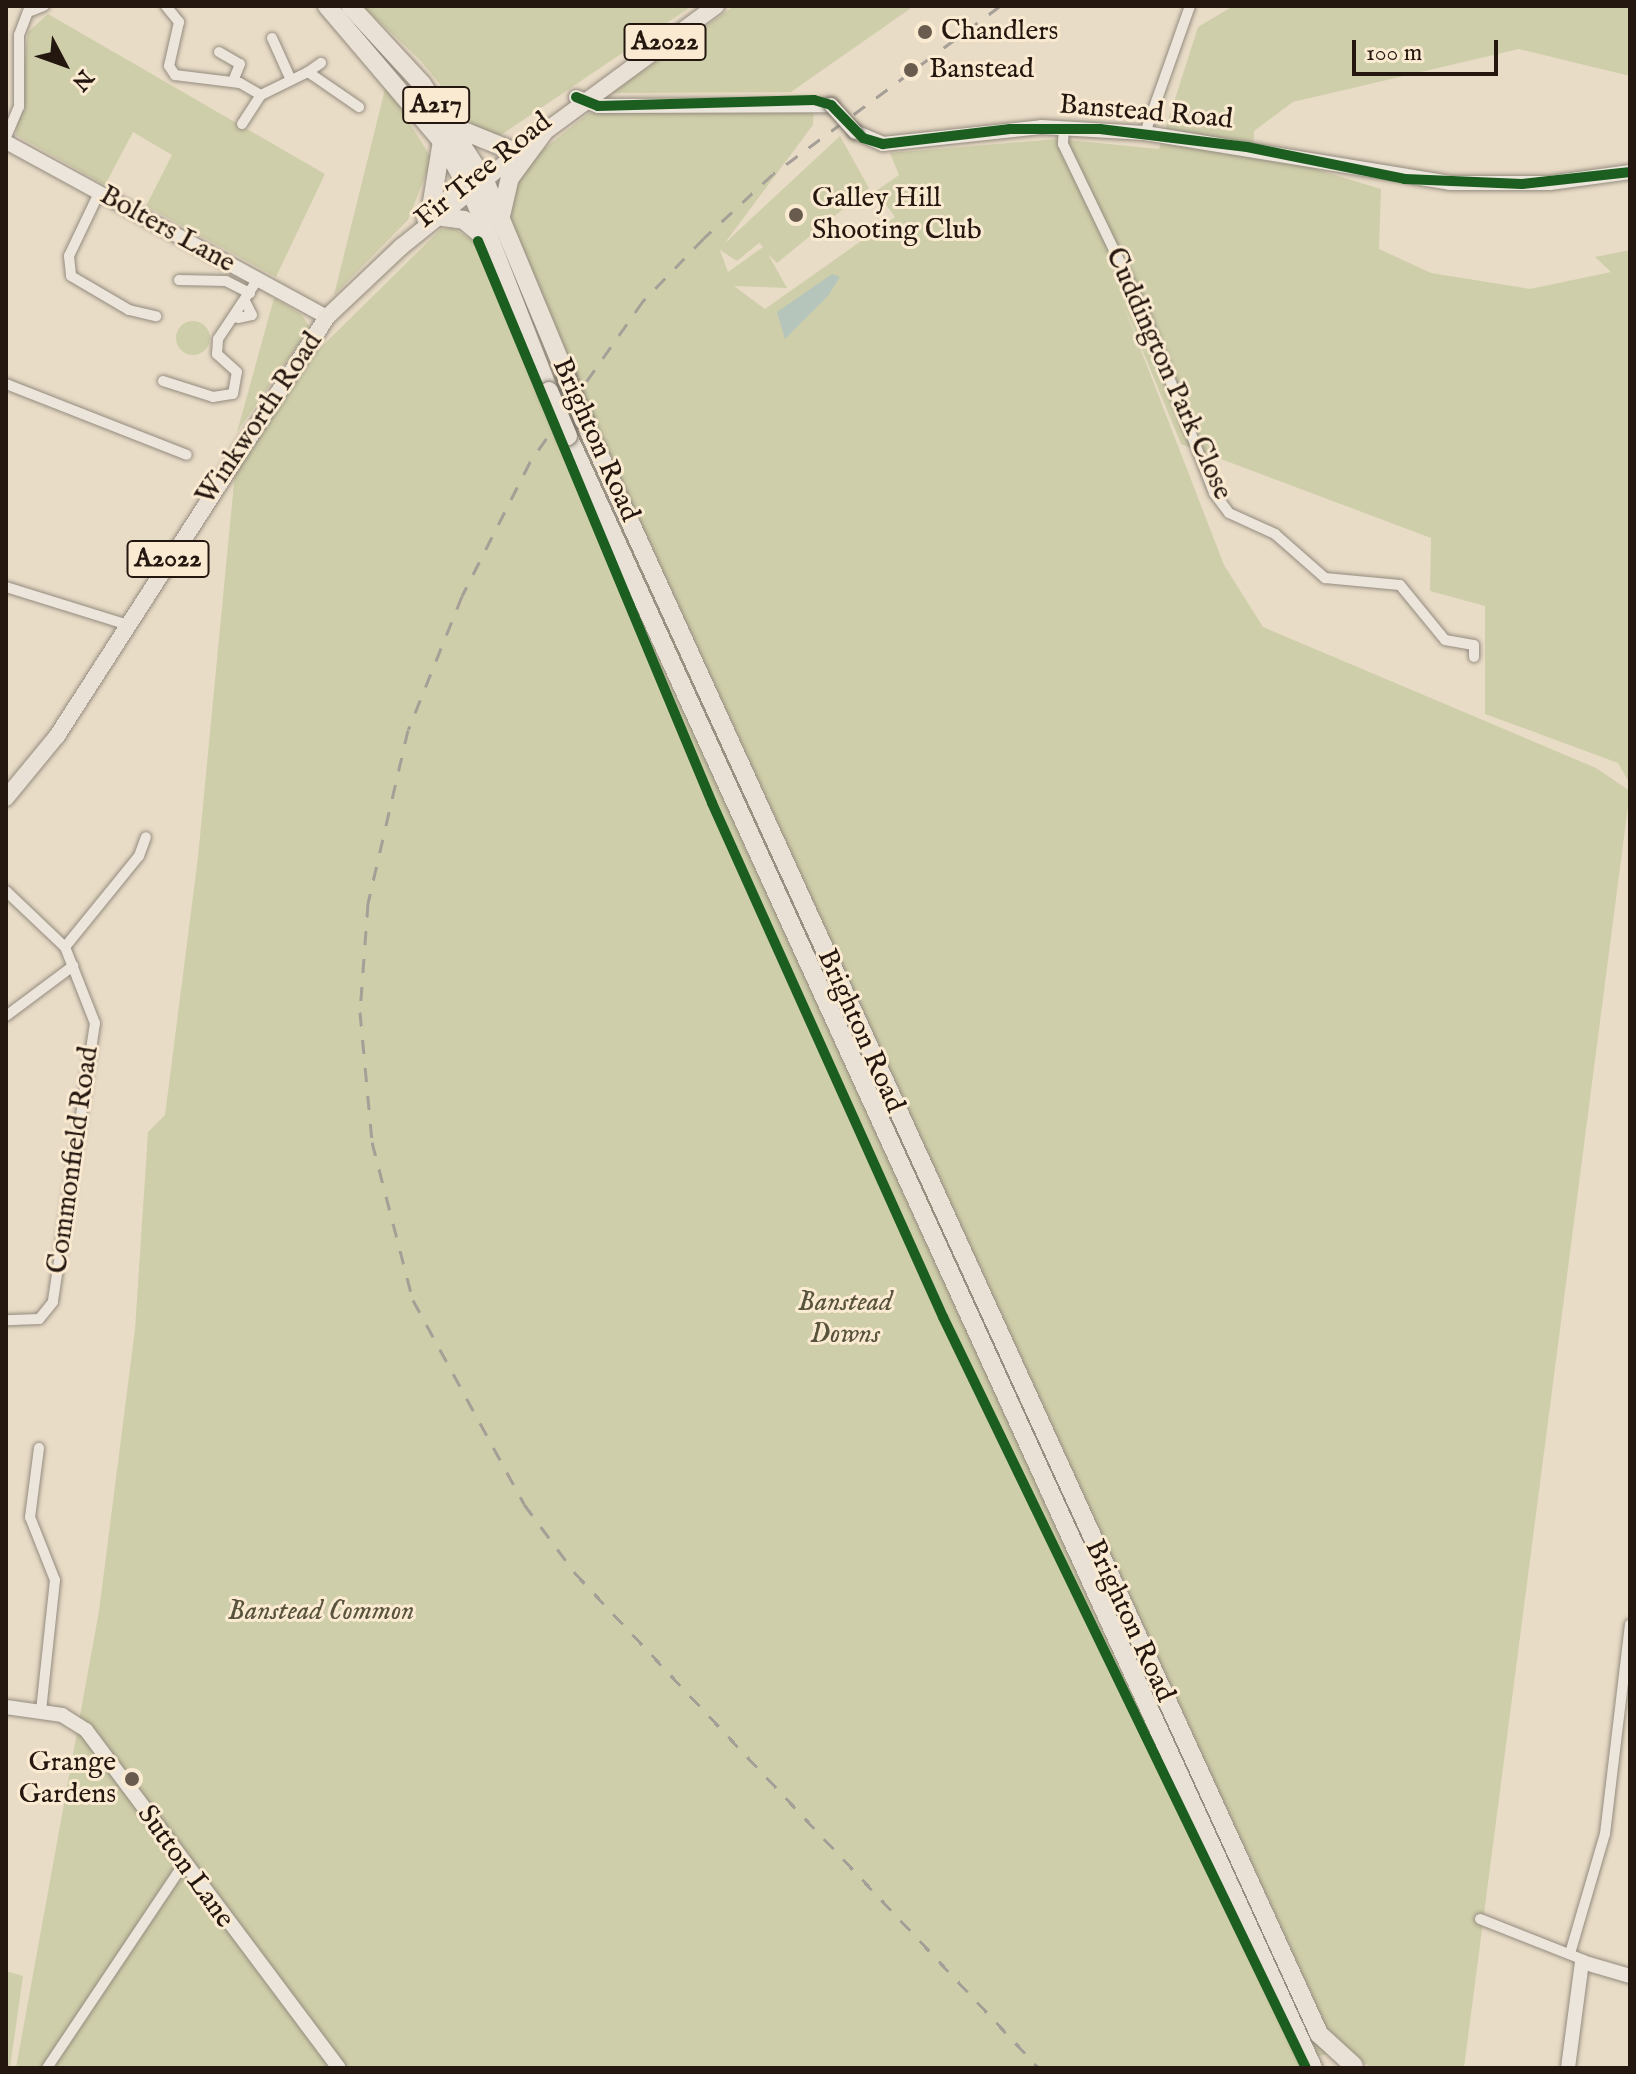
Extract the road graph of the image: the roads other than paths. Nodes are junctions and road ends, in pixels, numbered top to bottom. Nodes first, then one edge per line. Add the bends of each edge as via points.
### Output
1 (44, 6) edge
2 (166, 6) edge
3 (327, 6) edge
4 (350, 6) edge
5 (716, 6) edge
6 (1190, 6) edge
7 (25, 9) edge
8 (272, 38) dead end
9 (219, 52) dead end
10 (321, 63) dead end
11 (308, 72) junction
12 (407, 79) junction
13 (291, 80) junction
14 (233, 81) junction
15 (261, 95) junction
16 (580, 100) junction
17 (359, 107) dead end
18 (242, 124) dead end
19 (1064, 128) junction
20 (445, 132) junction
21 (543, 133) junction
22 (1145, 133) junction
23 (6, 140) edge
24 (508, 149) junction
25 (1630, 172) edge
26 (475, 182) junction
27 (99, 193) junction
28 (436, 215) junction
29 (501, 216) junction
30 (491, 243) junction
31 (401, 247) joint
32 (258, 279) junction
33 (179, 280) dead end
34 (247, 298) junction
35 (156, 316) dead end
36 (327, 317) junction
37 (163, 381) dead end
38 (6, 384) edge
39 (187, 455) dead end
40 (6, 587) edge
41 (128, 625) junction
42 (1474, 657) dead end
43 (6, 798) edge
44 (146, 837) dead end
45 (6, 891) edge
46 (65, 947) junction
47 (73, 966) junction
48 (6, 1016) edge
49 (6, 1320) edge
50 (39, 1448) dead end
51 (1630, 1624) edge
52 (6, 1707) edge
53 (41, 1711) junction
54 (183, 1865) junction
55 (1480, 1919) dead end
56 (1571, 1950) junction
57 (1584, 1960) junction
58 (1630, 1976) edge
59 (1354, 2067) edge
60 (47, 2068) edge
61 (339, 2068) edge
62 (1313, 2068) edge
63 (1568, 2068) edge

1 - 7 street
2 - 14 street via 179,22 170,70
3 - 12 highway, Brighton Road / A217
4 - 12 highway, Brighton Road / A217
5 - 16 main road, Fir Tree Road / A2022
6 - 22 street
7 - 23 street via 17,49 19,107
8 - 13 street
9 - 14 street via 240,64
10 - 11 street
11 - 13 street
11 - 17 street
12 - 20 highway, Brighton Road / A217
13 - 15 street
14 - 15 street
15 - 18 street
16 - 19 street, Banstead Road, bridge via 831,105 855,132 883,144
16 - 21 main road, Fir Tree Road / A2022
16 - 24 main road, Fir Tree Road / A2022
19 - 22 street, Banstead Road
19 - 42 street, Cuddington Park Close via 1063,144 1222,503 1282,539 1325,578 1400,585 1445,640 1474,645
20 - 24 highway
20 - 26 highway, Brighton Road / A217
20 - 28 highway
21 - 26 main road, Fir Tree Road / A2022
21 - 29 highway via 510,178
22 - 25 street, Banstead Road via 1405,179 1522,184
23 - 27 street, Bolters Lane
24 - 26 main road, Fir Tree Road / A2022
26 - 28 main road, Fir Tree Road / A2022
26 - 29 highway, Brighton Road / A217
26 - 30 highway, Brighton Road / A217
27 - 32 street, Bolters Lane
27 - 35 street via 69,256 71,276 129,310
28 - 30 highway via 464,220
28 - 31 main road, Fir Tree Road / A2022
29 - 59 highway, Brighton Road / A217, bridge via 584,421 1313,2021 1329,2049
30 - 62 highway, Brighton Road / A217, bridge via 568,436
31 - 36 main road, Winkworth Road / A2022
32 - 34 street
32 - 36 street, Bolters Lane
33 - 34 street via 226,281
34 - 37 street via 216,347 237,372 233,394 213,397
36 - 41 main road, Winkworth Road / A2022
38 - 39 street
40 - 41 street
41 - 43 main road, Winkworth Road / A2022 via 57,736
44 - 46 street via 139,856
45 - 46 street
46 - 47 street, Commonfield Road
47 - 48 street
47 - 49 street, Commonfield Road via 95,1023 53,1302 39,1319
50 - 53 street via 30,1517 55,1580
51 - 56 street via 1605,1834
52 - 53 street, Sutton Lane
53 - 54 street, Sutton Lane via 86,1730
54 - 60 street
54 - 61 street, Sutton Lane
55 - 56 street
56 - 57 street
57 - 58 street
57 - 63 street

